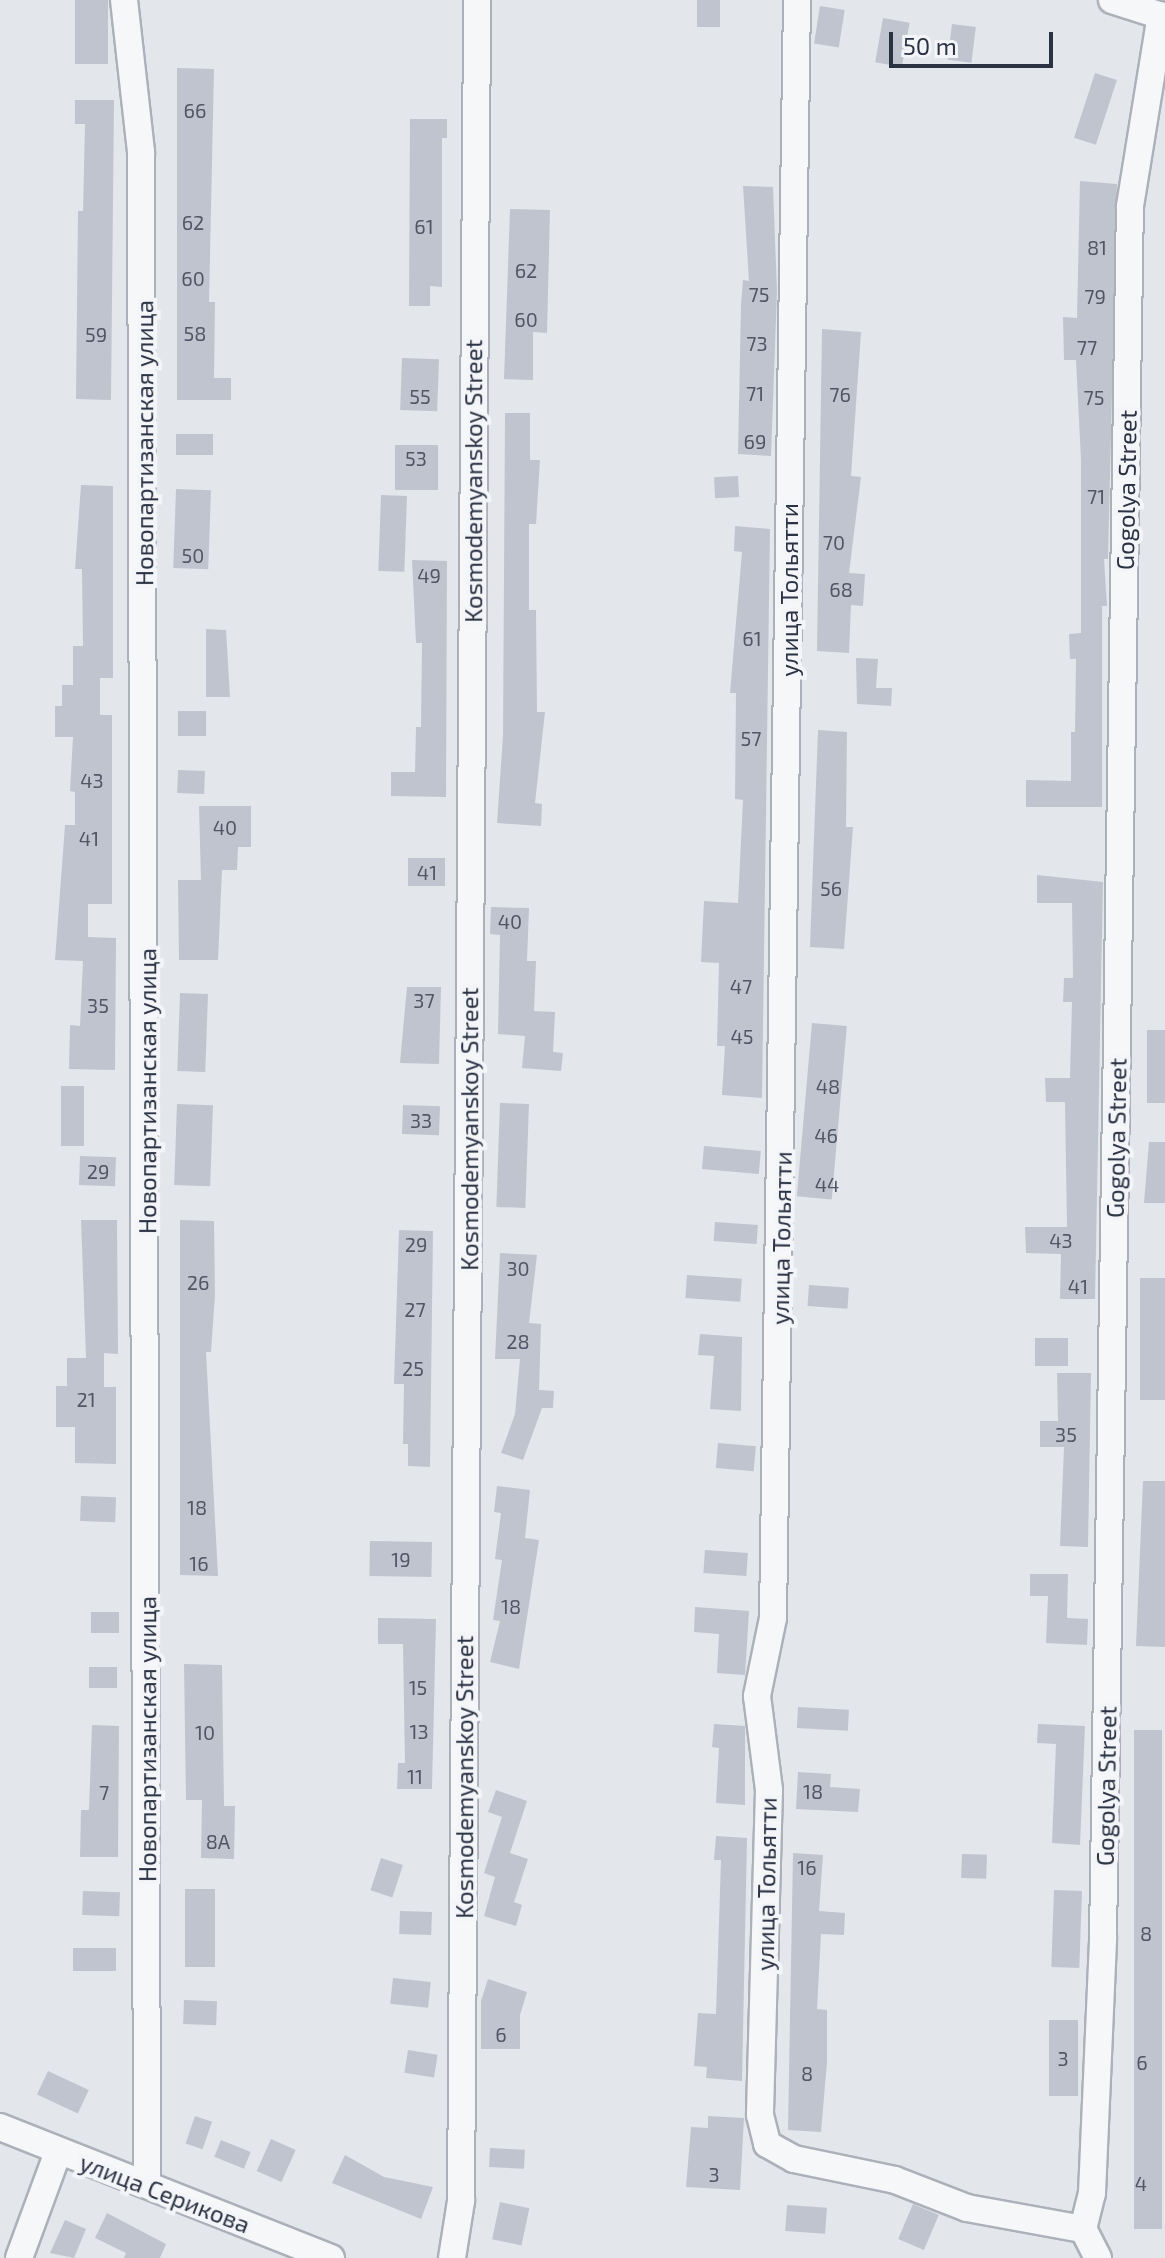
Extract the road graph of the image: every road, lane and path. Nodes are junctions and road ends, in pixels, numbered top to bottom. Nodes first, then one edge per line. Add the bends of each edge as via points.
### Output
1 (124, 0) edge
2 (477, 0) edge
3 (797, 0) edge
4 (1112, 0) edge
5 (1163, 16) edge
6 (0, 2127) edge
7 (58, 2152) junction
8 (147, 2183) junction
9 (1083, 2229) junction
10 (19, 2258) edge
11 (331, 2258) edge
12 (452, 2258) edge
13 (1098, 2258) edge

1 - 8 street, Новопартизанская улица via 141,184
2 - 12 street, Kosmodemyanskoy Street via 461,2185
3 - 9 street, улица Тольятти via 773,1618 757,1696 769,1790 760,2115 767,2144 794,2159 895,2180 967,2208
4 - 5 street
5 - 9 street, Gogolya Street via 1130,206 1103,1939 1092,2193
6 - 7 street, улица Серикова
7 - 8 street, улица Серикова
7 - 10 street
8 - 11 street, улица Серикова
9 - 13 street

